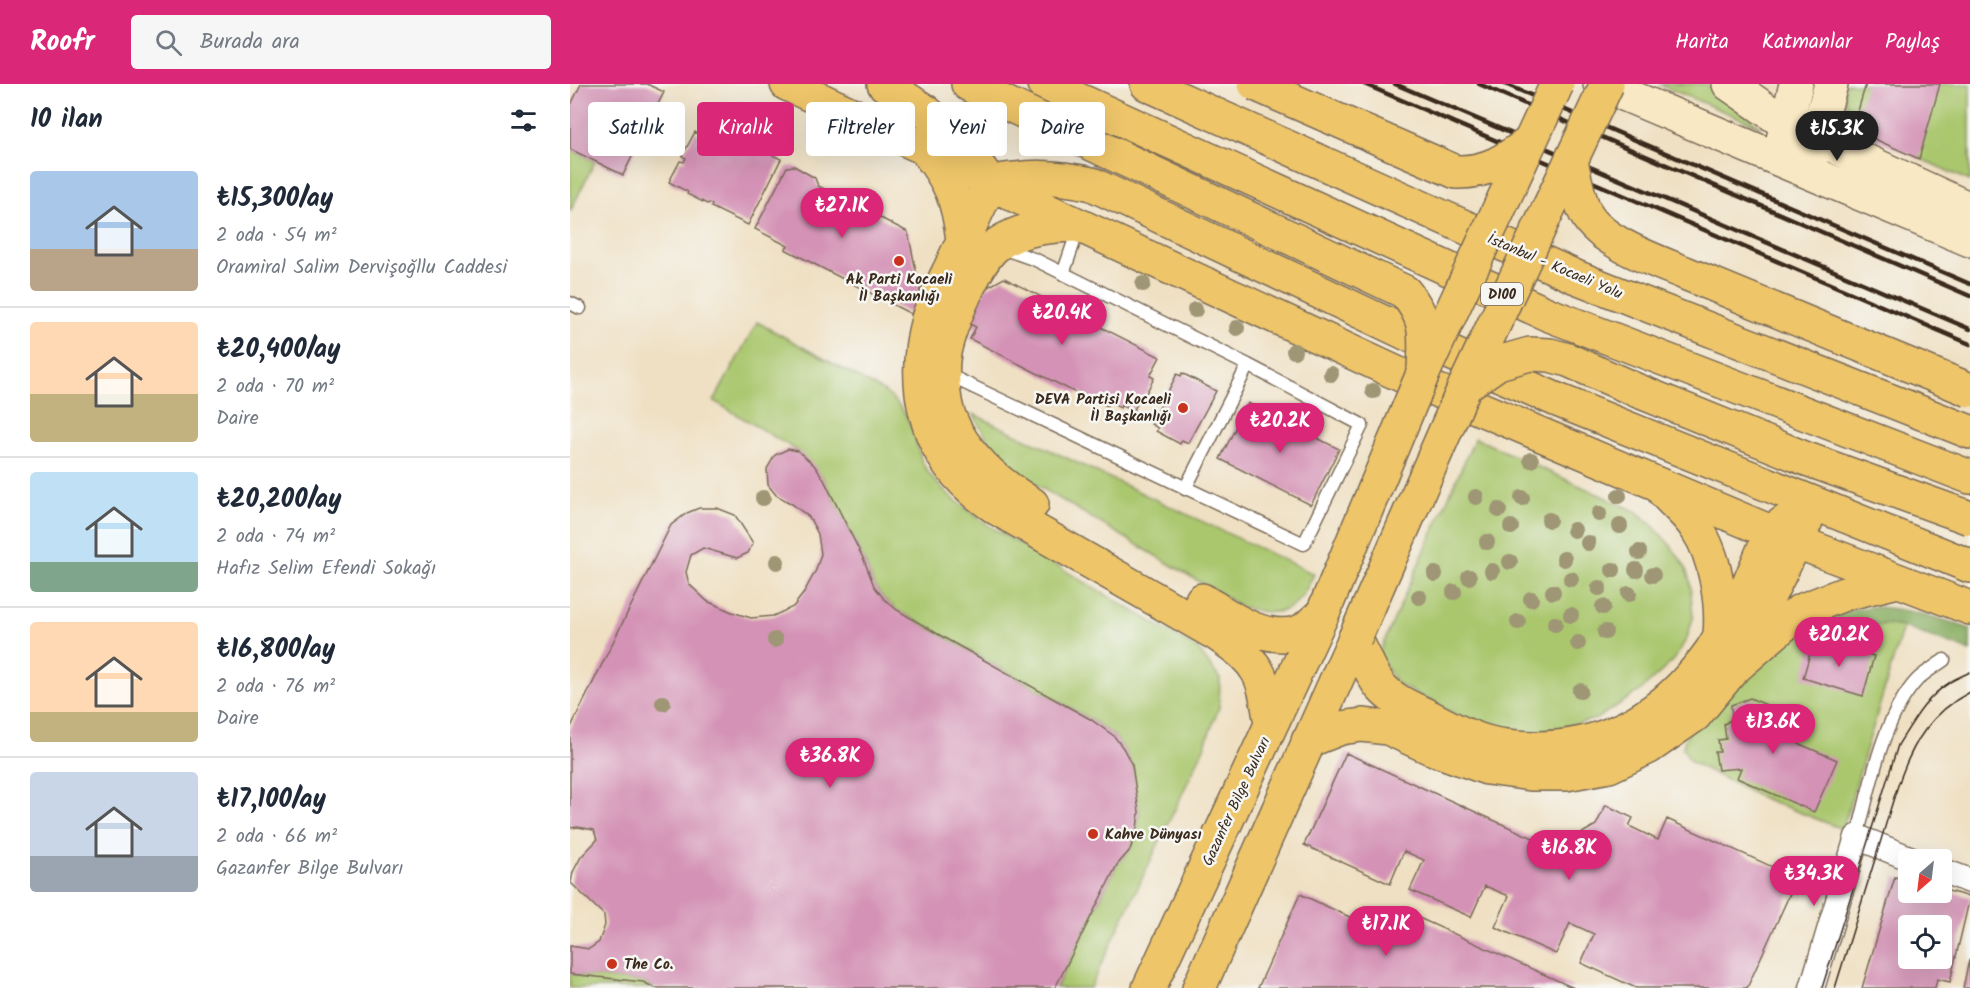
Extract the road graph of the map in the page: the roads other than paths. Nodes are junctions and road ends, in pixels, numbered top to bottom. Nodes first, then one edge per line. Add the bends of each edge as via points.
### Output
1 (787, 84) edge
2 (884, 84) edge
3 (1044, 84) edge
4 (1147, 84) edge
5 (1255, 84) edge
6 (1557, 84) edge
7 (1600, 84) edge
8 (1606, 84) edge
9 (1796, 84) edge
10 (1831, 84) edge
11 (1741, 86) edge
12 (981, 91) edge
13 (1788, 124) junction
14 (1817, 138) junction
15 (1530, 142) junction
16 (926, 150) junction
17 (1571, 161) junction
18 (1793, 165) junction
19 (991, 183) junction
20 (1970, 209) edge
21 (1079, 225) junction
22 (963, 240) junction
23 (1970, 240) edge
24 (995, 246) junction
25 (1063, 274) junction
26 (1248, 365) junction
27 (1424, 371) junction
28 (931, 374) junction
29 (1465, 386) junction
30 (1970, 390) edge
31 (1970, 432) edge
32 (1970, 477) edge
33 (1656, 484) junction
34 (1185, 489) junction
35 (1787, 494) junction
36 (1970, 518) edge
37 (1791, 532) junction
38 (1970, 566) edge
39 (1898, 581) junction
40 (1970, 585) edge
41 (1970, 608) edge
42 (1323, 613) junction
43 (1720, 636) junction
44 (1355, 638) junction
45 (1944, 660) dead end
46 (1732, 670) junction
47 (1271, 724) junction
48 (1308, 741) junction
49 (1857, 837) junction
50 (1898, 854) edge
51 (1952, 874) edge
52 (1970, 881) edge
53 (1149, 988) edge
54 (1199, 988) edge
55 (1812, 988) edge

1 - 16 main road
2 - 19 main road via 955,136
3 - 32 main road, D100 via 1546,314
4 - 31 main road, İstanbul - Kocaeli Yolu via 1576,277
5 - 15 main road, bridge via 1456,172 1488,168
6 - 15 main road, Gazanfer Bilge Bulvarı, bridge
7 - 18 main road
8 - 17 main road, bridge
9 - 13 main road
10 - 14 main road
11 - 13 main road
12 - 27 main road, bridge via 1405,292 1417,306 1425,328
13 - 14 main road
13 - 18 main road
14 - 18 main road
14 - 20 main road
15 - 27 main road, Gazanfer Bilge Bulvarı, bridge
16 - 19 main road
16 - 22 main road via 954,194
17 - 29 main road, bridge
17 - 30 main road, bridge via 1586,214 1595,227 1617,241 1684,273
18 - 23 main road
19 - 21 main road
19 - 22 main road
19 - 35 main road via 1044,176 1092,184 1412,336
21 - 24 main road via 1019,232
21 - 25 lane
21 - 33 main road via 1403,376
22 - 28 main road via 929,318 923,343
24 - 25 lane
24 - 28 main road via 981,263 944,353
25 - 26 lane
26 - 34 lane
26 - 34 lane via 1362,425 1304,544
27 - 42 main road, Gazanfer Bilge Bulvarı, bridge
28 - 34 lane
28 - 42 main road via 963,442 983,468 1008,490 1268,635 1298,633
28 - 47 main road via 924,410 932,436 951,467 972,490 998,509 1242,651 1265,687
29 - 36 main road, bridge via 1498,363 1530,354 1550,355 1804,458
29 - 44 main road, bridge
33 - 37 main road
33 - 43 main road via 1697,528 1711,555
35 - 37 main road via 1803,506 1807,515
35 - 38 main road
37 - 39 main road
37 - 40 main road via 1823,527
37 - 43 main road via 1749,584
37 - 46 main road
39 - 41 main road
39 - 46 main road via 1844,594 1800,611
42 - 47 main road, Gazanfer Bilge Bulvarı
43 - 44 main road via 1681,689 1652,711 1620,731 1581,745 1544,748 1504,746 1462,734 1394,699 1378,683
44 - 48 main road
45 - 49 lane via 1918,679 1901,702 1879,755
46 - 48 main road via 1695,715 1649,747 1609,766 1566,774 1487,768 1388,728 1362,724
47 - 53 main road, Gazanfer Bilge Bulvarı
48 - 54 main road
49 - 50 street
49 - 55 street
51 - 52 street

